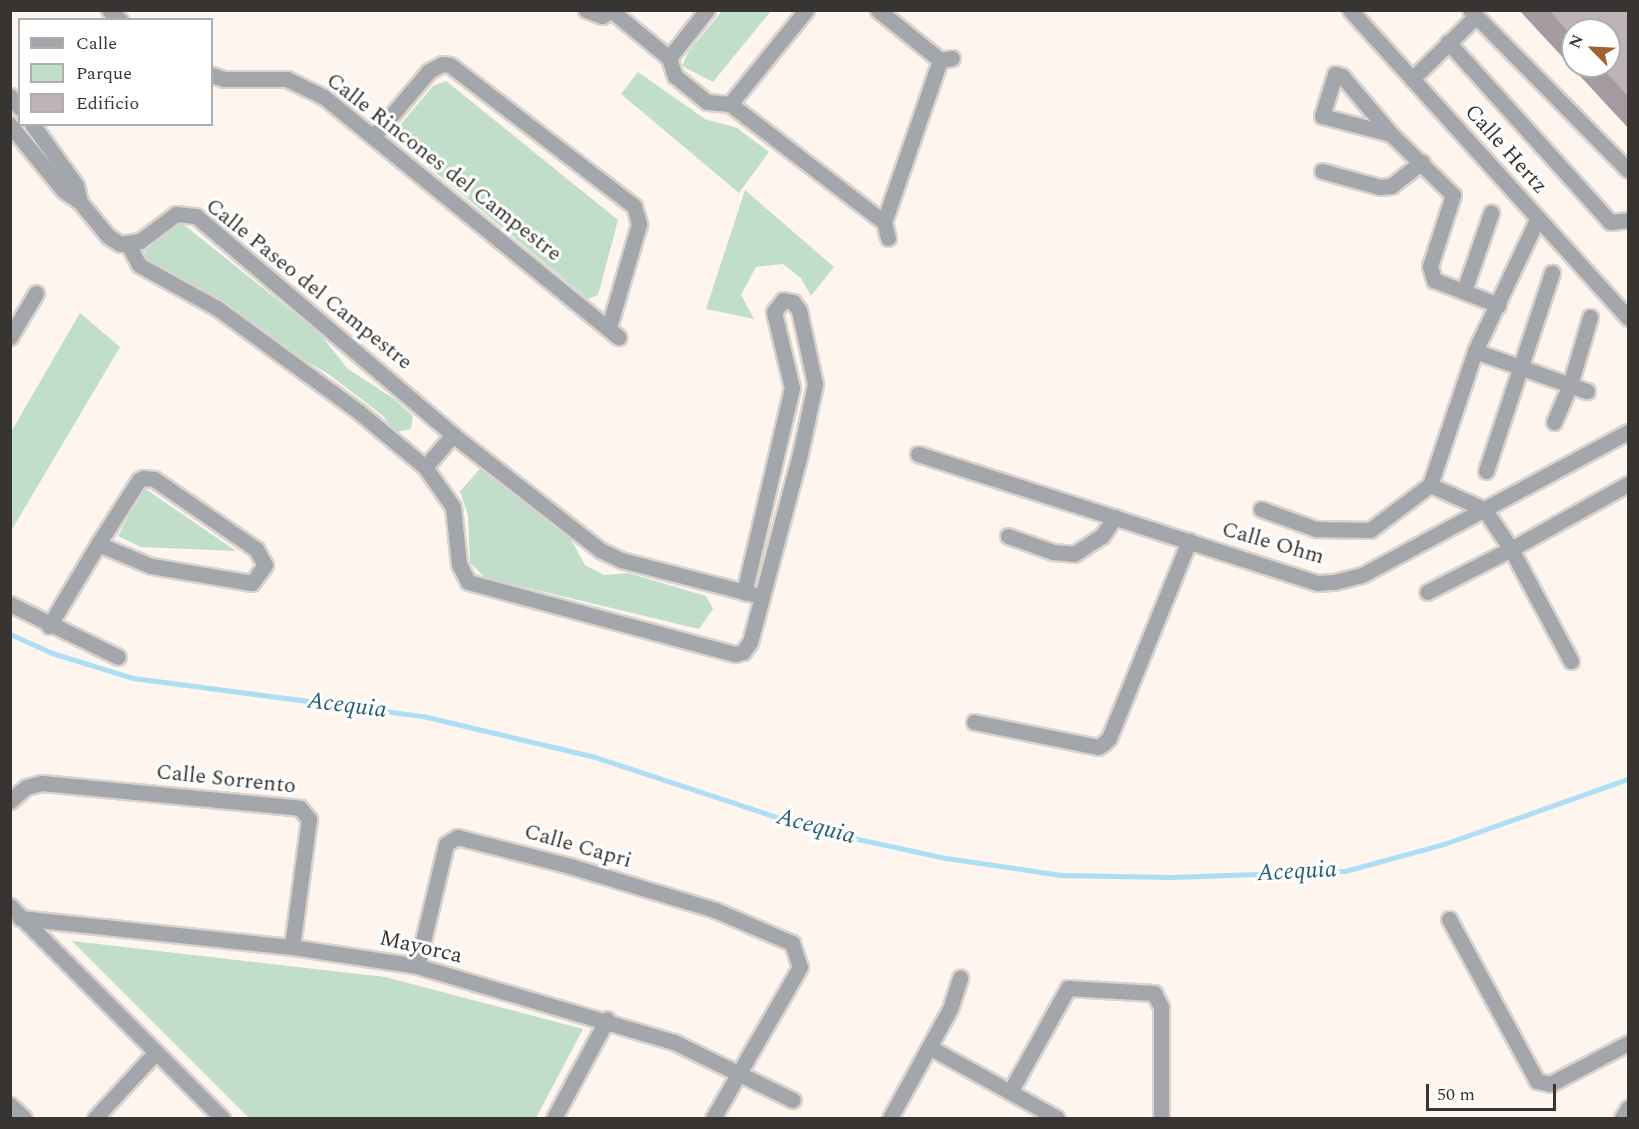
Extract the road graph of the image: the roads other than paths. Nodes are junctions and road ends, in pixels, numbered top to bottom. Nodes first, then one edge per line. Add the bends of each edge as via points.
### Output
1 (586, 10) edge
2 (707, 10) edge
3 (806, 10) edge
4 (878, 10) edge
5 (1350, 10) edge
6 (612, 11) edge
7 (1473, 13) edge
8 (1448, 42) junction
9 (669, 58) junction
10 (1412, 79) junction
11 (216, 80) edge
12 (730, 104) junction
13 (14, 126) edge
14 (33, 126) edge
15 (1391, 134) junction
16 (374, 136) junction
17 (1422, 162) junction
18 (52, 165) junction
19 (1629, 170) edge
20 (1322, 171) dead end
21 (1491, 213) dead end
22 (1538, 218) junction
23 (1629, 220) edge
24 (884, 222) junction
25 (888, 238) dead end
26 (129, 246) junction
27 (1552, 273) dead end
28 (1464, 291) junction
29 (36, 293) dead end
30 (1498, 305) junction
31 (1590, 317) dead end
32 (1629, 318) edge
33 (10, 338) edge
34 (1475, 351) junction
35 (1521, 368) junction
36 (1570, 385) junction
37 (1587, 392) dead end
38 (1554, 422) dead end
39 (1629, 432) edge
40 (453, 435) junction
41 (778, 449) junction
42 (800, 454) junction
43 (918, 454) dead end
44 (425, 467) junction
45 (1486, 471) dead end
46 (1629, 484) edge
47 (1430, 485) junction
48 (1261, 509) dead end
49 (1484, 509) junction
50 (1114, 517) junction
51 (1008, 537) dead end
52 (1189, 541) junction
53 (98, 544) junction
54 (1511, 549) junction
55 (744, 592) junction
56 (1427, 592) dead end
57 (762, 596) junction
58 (10, 604) edge
59 (49, 626) junction
60 (118, 657) dead end
61 (1571, 661) dead end
62 (974, 722) dead end
63 (10, 801) edge
64 (15, 912) edge
65 (1449, 919) dead end
66 (292, 947) junction
67 (417, 966) junction
68 (960, 978) dead end
69 (607, 1019) junction
70 (1629, 1043) edge
71 (929, 1047) junction
72 (155, 1053) junction
73 (739, 1071) junction
74 (1010, 1092) junction
75 (793, 1100) dead end
76 (10, 1105) edge
77 (1629, 1108) edge
78 (24, 1119) edge
79 (95, 1119) edge
80 (222, 1119) edge
81 (554, 1119) edge
82 (713, 1119) edge
83 (890, 1119) edge
84 (1057, 1119) edge
85 (1161, 1119) edge
86 (1622, 1119) edge

1 - 6 street via 596,16
2 - 9 street
3 - 12 street
4 - 24 street via 946,59
5 - 10 street, Calle Hertz
6 - 9 street
7 - 8 street
7 - 19 street
8 - 10 street
8 - 23 street via 1610,222
9 - 12 street via 675,76 707,102
10 - 22 street, Calle Hertz
11 - 16 street, Calle Rincones del Campestre via 266,77 301,84
12 - 24 street
13 - 18 street
14 - 18 street
15 - 15 street via 1322,116 1335,74 1342,76
15 - 17 street
16 - 16 street, Calle Rincones del Campestre via 429,71 442,64 450,65 634,206 639,224 614,332
17 - 20 street via 1391,186 1380,187
17 - 28 street via 1453,195 1430,274 1434,280
18 - 26 street via 76,185 81,202 108,236
21 - 28 street
22 - 30 street
22 - 32 street, Calle Hertz
24 - 25 street
26 - 40 street, Calle Paseo del Campestre via 176,214 196,216
26 - 44 street via 139,265 217,308 359,412
27 - 35 street
28 - 30 street
29 - 33 street
30 - 34 street
31 - 36 street
34 - 35 street
34 - 47 street
35 - 36 street
35 - 45 street
36 - 37 street
36 - 38 street
39 - 49 street, Calle Ohm
40 - 44 street
40 - 55 street, Calle Paseo del Campestre via 600,550 621,560
41 - 42 street
41 - 42 street via 792,388 774,318 779,303 788,300 799,310 814,378
41 - 55 street
42 - 57 street
43 - 50 street, Calle Ohm
44 - 57 street via 453,507 459,564 474,586 735,654 743,652 750,642
46 - 54 street
47 - 48 street via 1370,531 1316,529
47 - 49 street
49 - 52 street, Calle Ohm via 1362,575 1334,582 1318,582
49 - 54 street
50 - 51 street via 1102,536 1074,554 1053,552
50 - 52 street, Calle Ohm
52 - 62 street via 1109,738 1103,744 1098,747
53 - 53 street via 151,566 252,583 265,565 256,549 147,477 139,480
53 - 59 street
54 - 56 street
54 - 61 street
55 - 57 street, Calle Paseo del Campestre
58 - 59 street
59 - 60 street
63 - 66 street, Calle Sorrento via 26,787 42,783 300,808 309,819
64 - 66 street, Mayorca
64 - 72 street
65 - 70 street via 1537,1081 1550,1084
66 - 67 street, Mayorca
67 - 69 street, Mayorca
67 - 73 street, Calle Capri via 446,844 457,837 570,866 725,914 792,943 800,967
68 - 71 street via 950,1009
69 - 73 street, Mayorca via 674,1042
69 - 81 street
71 - 74 street
71 - 83 street
72 - 79 street
72 - 80 street
73 - 75 street, Mayorca
73 - 82 street
74 - 84 street
74 - 85 street via 1068,988 1154,993 1161,1007
76 - 78 street
77 - 86 street

